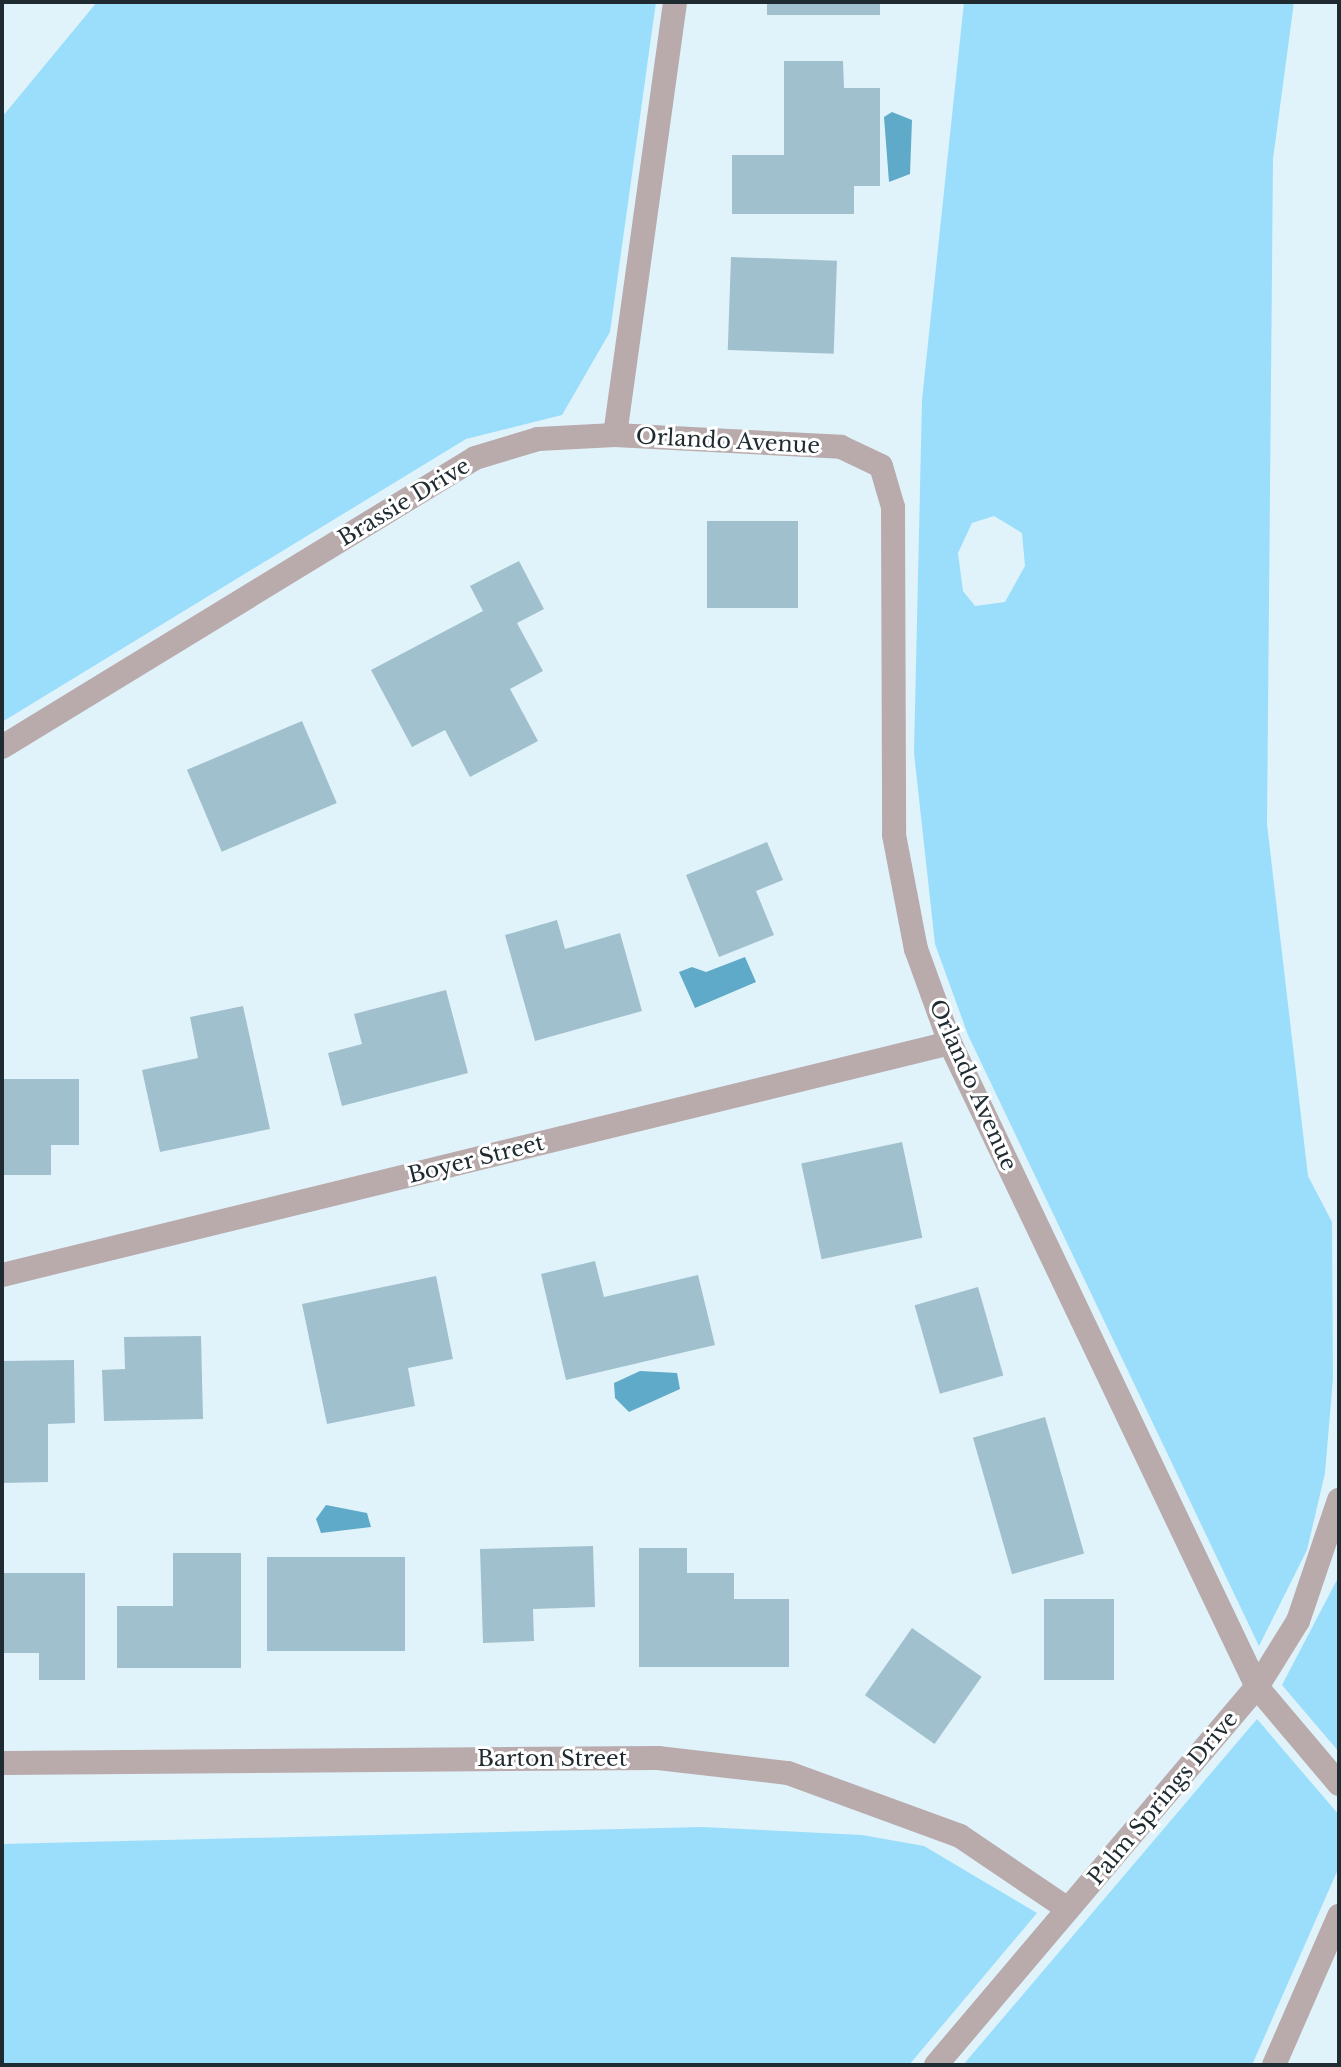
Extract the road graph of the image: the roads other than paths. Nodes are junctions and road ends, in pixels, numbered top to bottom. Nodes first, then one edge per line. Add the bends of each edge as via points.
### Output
1 (675, 2) edge
2 (615, 435) junction
3 (2, 747) edge
4 (950, 1043) junction
5 (2, 1275) edge
6 (1339, 1500) edge
7 (1257, 1687) junction
8 (2, 1763) edge
9 (1339, 1784) edge
10 (1068, 1909) junction
11 (1339, 1916) edge
12 (936, 2065) edge
13 (1274, 2065) edge

1 - 2 street
2 - 3 street, Brassie Drive via 538,439 475,458
2 - 4 street, Orlando Avenue via 841,447 881,466 893,507 894,835 916,949
4 - 5 street, Boyer Street
4 - 7 street, Orlando Avenue
6 - 7 street, Palm Springs Drive via 1298,1621
7 - 9 street, Orlando Avenue
7 - 10 street, Palm Springs Drive
8 - 10 street, Barton Street via 658,1758 788,1773 960,1836
10 - 12 street, Palm Springs Drive
11 - 13 street

